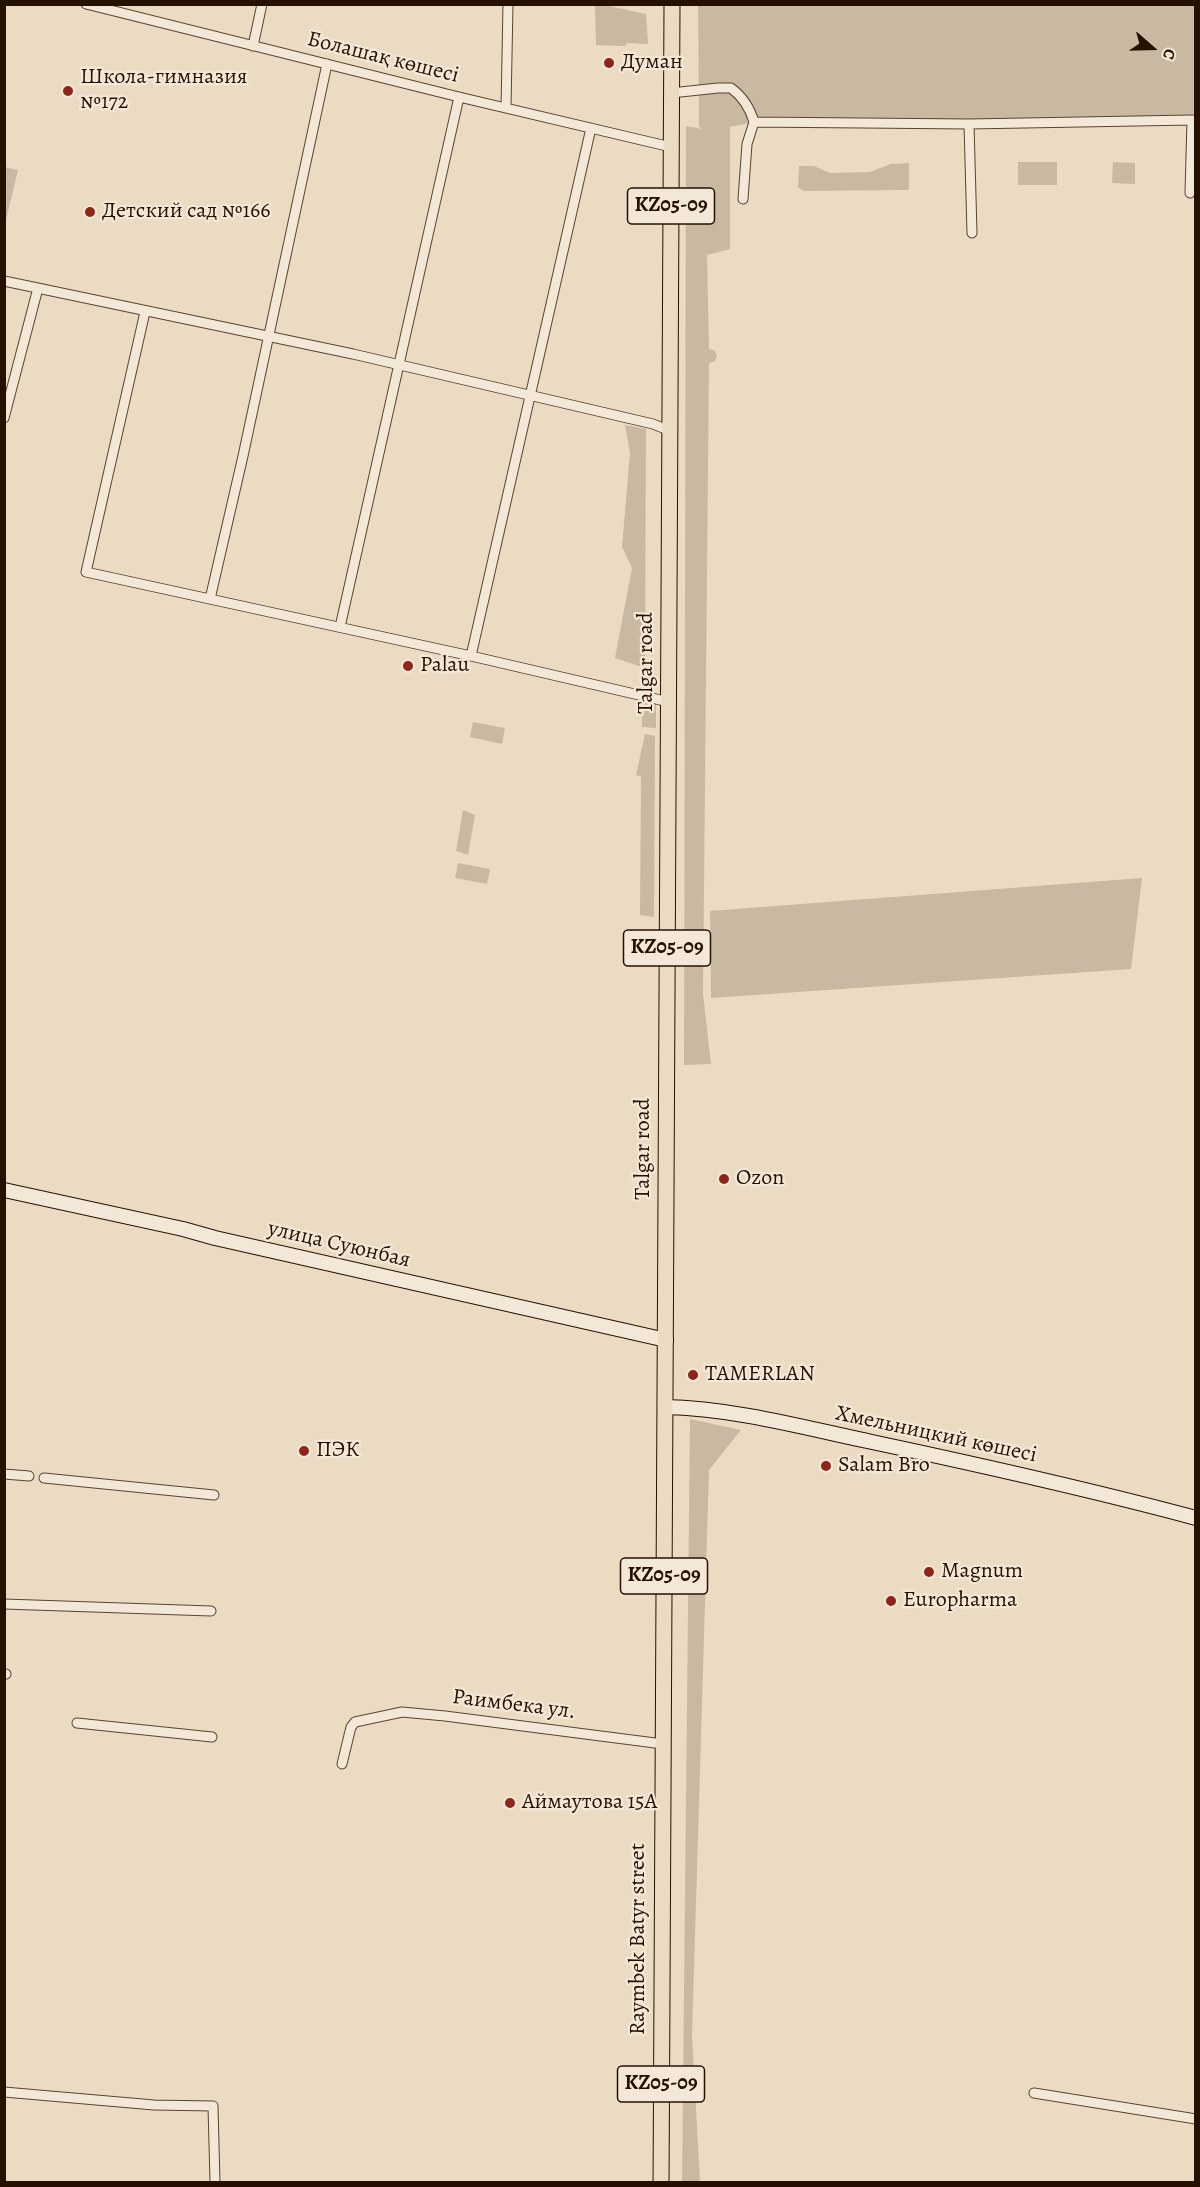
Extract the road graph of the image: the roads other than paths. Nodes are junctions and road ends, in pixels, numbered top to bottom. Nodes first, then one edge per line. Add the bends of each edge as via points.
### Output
1 (86, 4) edge
2 (262, 4) edge
3 (508, 4) edge
4 (672, 4) edge
5 (253, 46) junction
6 (327, 64) junction
7 (671, 93) junction
8 (459, 97) junction
9 (506, 108) junction
10 (754, 122) junction
11 (969, 123) junction
12 (591, 128) junction
13 (671, 147) junction
14 (1190, 193) dead end
15 (742, 199) dead end
16 (972, 233) dead end
17 (4, 281) edge
18 (38, 288) junction
19 (145, 312) junction
20 (269, 336) junction
21 (399, 365) junction
22 (530, 394) junction
23 (4, 418) edge
24 (669, 430) junction
25 (210, 599) junction
26 (340, 627) junction
27 (471, 656) junction
28 (669, 702) junction
29 (4, 1190) edge
30 (666, 1340) junction
31 (665, 1407) junction
32 (4, 1474) edge
33 (29, 1476) dead end
34 (44, 1478) dead end
35 (214, 1496) dead end
36 (1196, 1518) edge
37 (4, 1604) edge
38 (211, 1611) dead end
39 (77, 1723) dead end
40 (212, 1737) dead end
41 (663, 1744) junction
42 (342, 1764) dead end
43 (4, 2092) edge
44 (1034, 2093) dead end
45 (1196, 2119) edge
46 (214, 2182) edge
47 (661, 2182) edge

1 - 5 street, Болашақ көшесі
2 - 5 street
3 - 9 street
4 - 7 main road, Talgar road / KZ05-09
5 - 6 street, Болашақ көшесі
6 - 8 street, Болашақ көшесі
6 - 20 street
7 - 10 street via 731,88 744,101
7 - 13 main road, Talgar road / KZ05-09
8 - 9 street, Болашақ көшесі
8 - 21 street
9 - 12 street, Болашақ көшесі
10 - 11 street
10 - 15 street via 747,144
11 - 14 street via 1192,120
11 - 16 street
12 - 13 street, Болашақ көшесі
12 - 22 street
13 - 24 main road, Talgar road / KZ05-09
17 - 18 street
18 - 19 street
18 - 23 street
19 - 20 street
19 - 25 street via 86,572
20 - 21 street
20 - 25 street
21 - 22 street
21 - 26 street
22 - 24 street
22 - 27 street
24 - 28 main road, Talgar road / KZ05-09
25 - 26 street
26 - 27 street
27 - 28 street
28 - 30 main road, KZ05-09
29 - 30 street, улица Суюнбая
30 - 31 main road, KZ05-09
31 - 36 street, Хмельницкий көшесі via 697,1408 811,1429 1027,1475
31 - 41 main road, Raymbek Batyr street / KZ05-09
32 - 33 street
34 - 35 street
37 - 38 street
39 - 40 street
41 - 42 street, Раимбека ул. via 402,1712 361,1719 351,1726
41 - 47 main road, Raymbek Batyr street / KZ05-09
43 - 46 street via 213,2106
44 - 45 street

